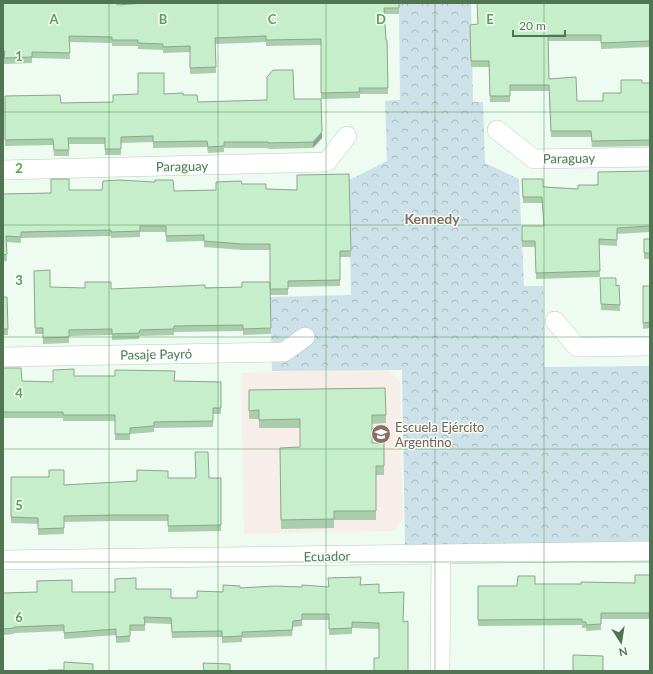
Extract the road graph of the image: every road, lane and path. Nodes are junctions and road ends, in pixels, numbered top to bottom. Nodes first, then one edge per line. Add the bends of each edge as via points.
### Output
1 (497, 130) dead end
2 (347, 136) dead end
3 (650, 157) edge
4 (3, 170) edge
5 (555, 321) dead end
6 (305, 337) dead end
7 (650, 346) edge
8 (3, 357) edge
9 (650, 551) edge
10 (441, 554) junction
11 (3, 560) edge
12 (440, 671) edge

1 - 3 street, Paraguay via 534,159
2 - 4 street, Paraguay via 327,162
5 - 7 street via 576,347
6 - 8 street, Pasaje Payró via 284,352
9 - 10 street, Ecuador
10 - 11 street, Ecuador
10 - 12 street

